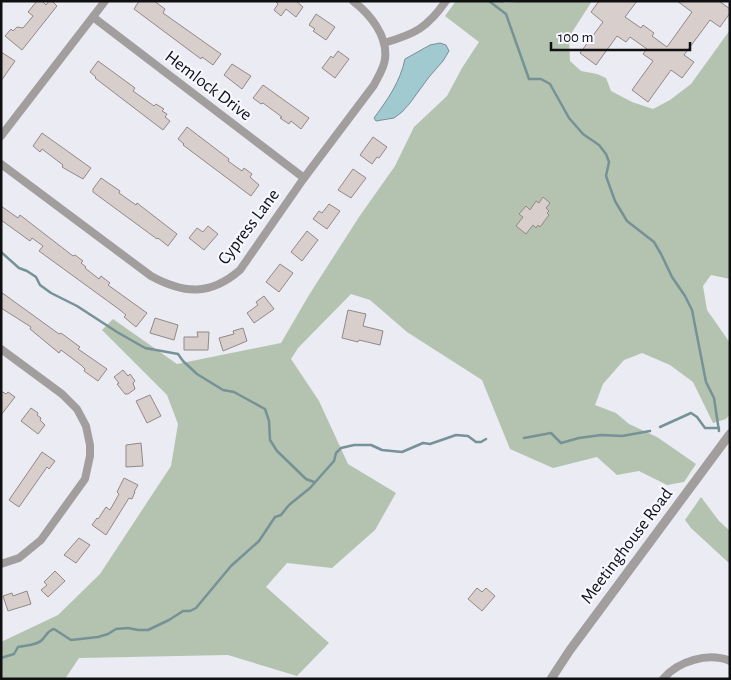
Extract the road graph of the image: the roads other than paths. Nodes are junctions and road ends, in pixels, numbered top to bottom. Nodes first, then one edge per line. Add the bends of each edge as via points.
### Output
1 (105, 1) edge
2 (353, 1) edge
3 (446, 1) edge
4 (93, 17) junction
5 (384, 43) junction
6 (1, 136) edge
7 (1, 164) edge
8 (304, 178) junction
9 (1, 349) edge
10 (730, 434) edge
11 (1, 564) edge
12 (730, 661) edge
13 (551, 679) edge
14 (664, 679) edge

1 - 4 street
2 - 5 street via 371,17
3 - 5 street via 418,31
4 - 6 street
4 - 8 street, Hemlock Drive
5 - 8 street, Cypress Lane via 385,58 374,85
7 - 8 street, Cypress Lane via 151,276 186,290 200,290 227,281 240,270
9 - 11 street via 77,409 86,426 90,456 85,479 40,540 19,558
10 - 13 street, Meetinghouse Road
12 - 14 street via 714,658 693,660

